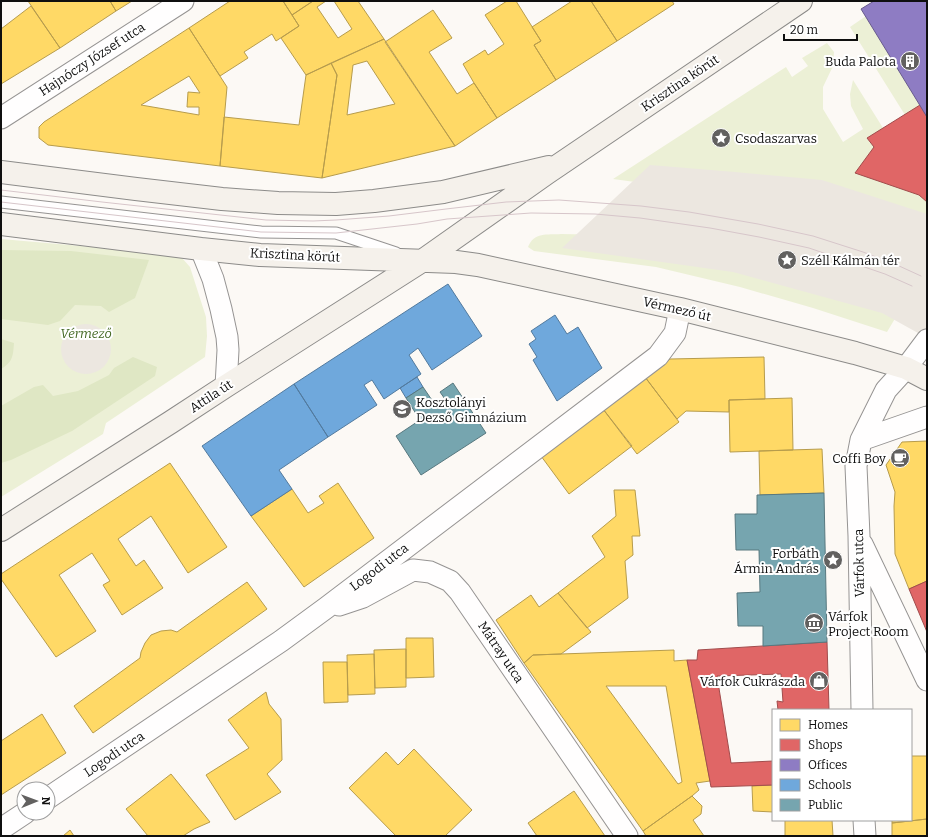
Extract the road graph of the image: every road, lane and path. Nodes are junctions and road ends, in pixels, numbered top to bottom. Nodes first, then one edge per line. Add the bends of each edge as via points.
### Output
1 (183, 1) edge
2 (801, 1) edge
3 (1, 118) edge
4 (560, 165) junction
5 (1, 172) edge
6 (1, 202) edge
7 (1, 224) edge
8 (201, 249) junction
9 (422, 261) junction
10 (680, 309) junction
11 (927, 340) edge
12 (906, 368) junction
13 (927, 379) edge
14 (226, 386) junction
15 (927, 417) edge
16 (861, 440) junction
17 (1, 530) edge
18 (859, 536) junction
19 (326, 608) junction
20 (927, 680) edge
21 (862, 709) edge
22 (56, 793) edge
23 (16, 819) edge
24 (864, 821) edge
25 (1, 829) edge
26 (627, 836) edge
27 (865, 836) edge

1 - 3 street, Hajnóczy József utca
2 - 4 main road, Krisztina körút
4 - 5 main road, Krisztina körút via 443,192 336,204 222,199
4 - 9 main road, Krisztina körút
6 - 9 lane via 261,232 336,233
7 - 8 main road, Krisztina körút
8 - 9 main road, Krisztina körút
8 - 14 street via 213,279 227,337
9 - 10 main road, Vérmező út via 478,265
9 - 14 main road, Attila út
10 - 12 main road, Vérmező út
10 - 19 street, Logodi utca via 675,333 658,356
11 - 12 street, Várfok utca
12 - 13 main road, Vérmező út
12 - 16 street, Várfok utca via 886,390
14 - 17 main road, Attila út
15 - 16 street
16 - 18 street, Várfok utca via 856,466
18 - 20 street
18 - 21 street, Várfok utca
19 - 22 street, Logodi utca
19 - 26 street, Mátray utca via 363,598 413,570 430,572 450,581
23 - 25 street
24 - 27 street

